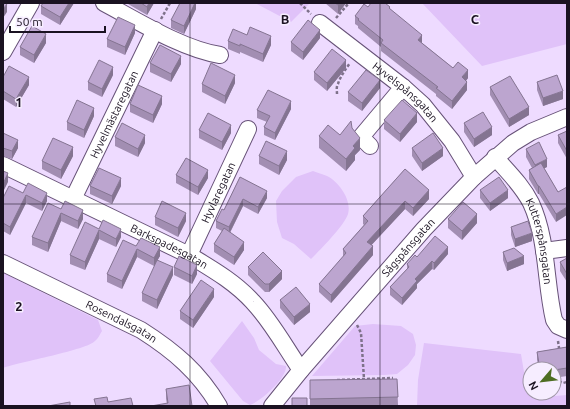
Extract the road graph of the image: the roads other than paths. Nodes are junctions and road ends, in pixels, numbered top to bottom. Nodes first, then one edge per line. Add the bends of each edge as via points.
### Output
1 (31, 3) edge
2 (104, 3) edge
3 (324, 25) road end
4 (155, 30) junction
5 (3, 52) edge
6 (220, 55) dead end
7 (403, 87) junction
8 (567, 117) edge
9 (248, 129) dead end
10 (370, 146) dead end
11 (495, 157) junction
12 (3, 166) edge
13 (474, 177) junction
14 (73, 199) junction
15 (567, 248) edge
16 (544, 251) junction
17 (189, 255) junction
18 (3, 263) edge
19 (567, 330) edge
20 (301, 370) junction
21 (219, 406) edge
22 (272, 406) edge

1 - 5 street
2 - 4 street
3 - 7 street, Hyvelspånsgatan
4 - 6 street via 201,51
4 - 14 street, Hyvelmästaregatan
7 - 10 street via 361,137
7 - 13 street, Hyvelspånsgatan via 439,124
8 - 11 street, Sågspånsgatan via 531,132
9 - 17 street, Hyvlaregatan
11 - 13 street, Sågspånsgatan
11 - 16 street, Kutterspånsgatan via 518,183 531,204
12 - 14 street, Barkspadesgatan
13 - 20 street, Sågspånsgatan via 424,229
14 - 17 street, Barkspadesgatan
15 - 16 street
16 - 19 street, Kutterspånsgatan via 554,320 558,326
17 - 20 street, Barkspadesgatan via 231,281 253,301
18 - 21 street, Rosendalsgatan via 157,340 196,373
20 - 22 street, Sågspånsgatan

